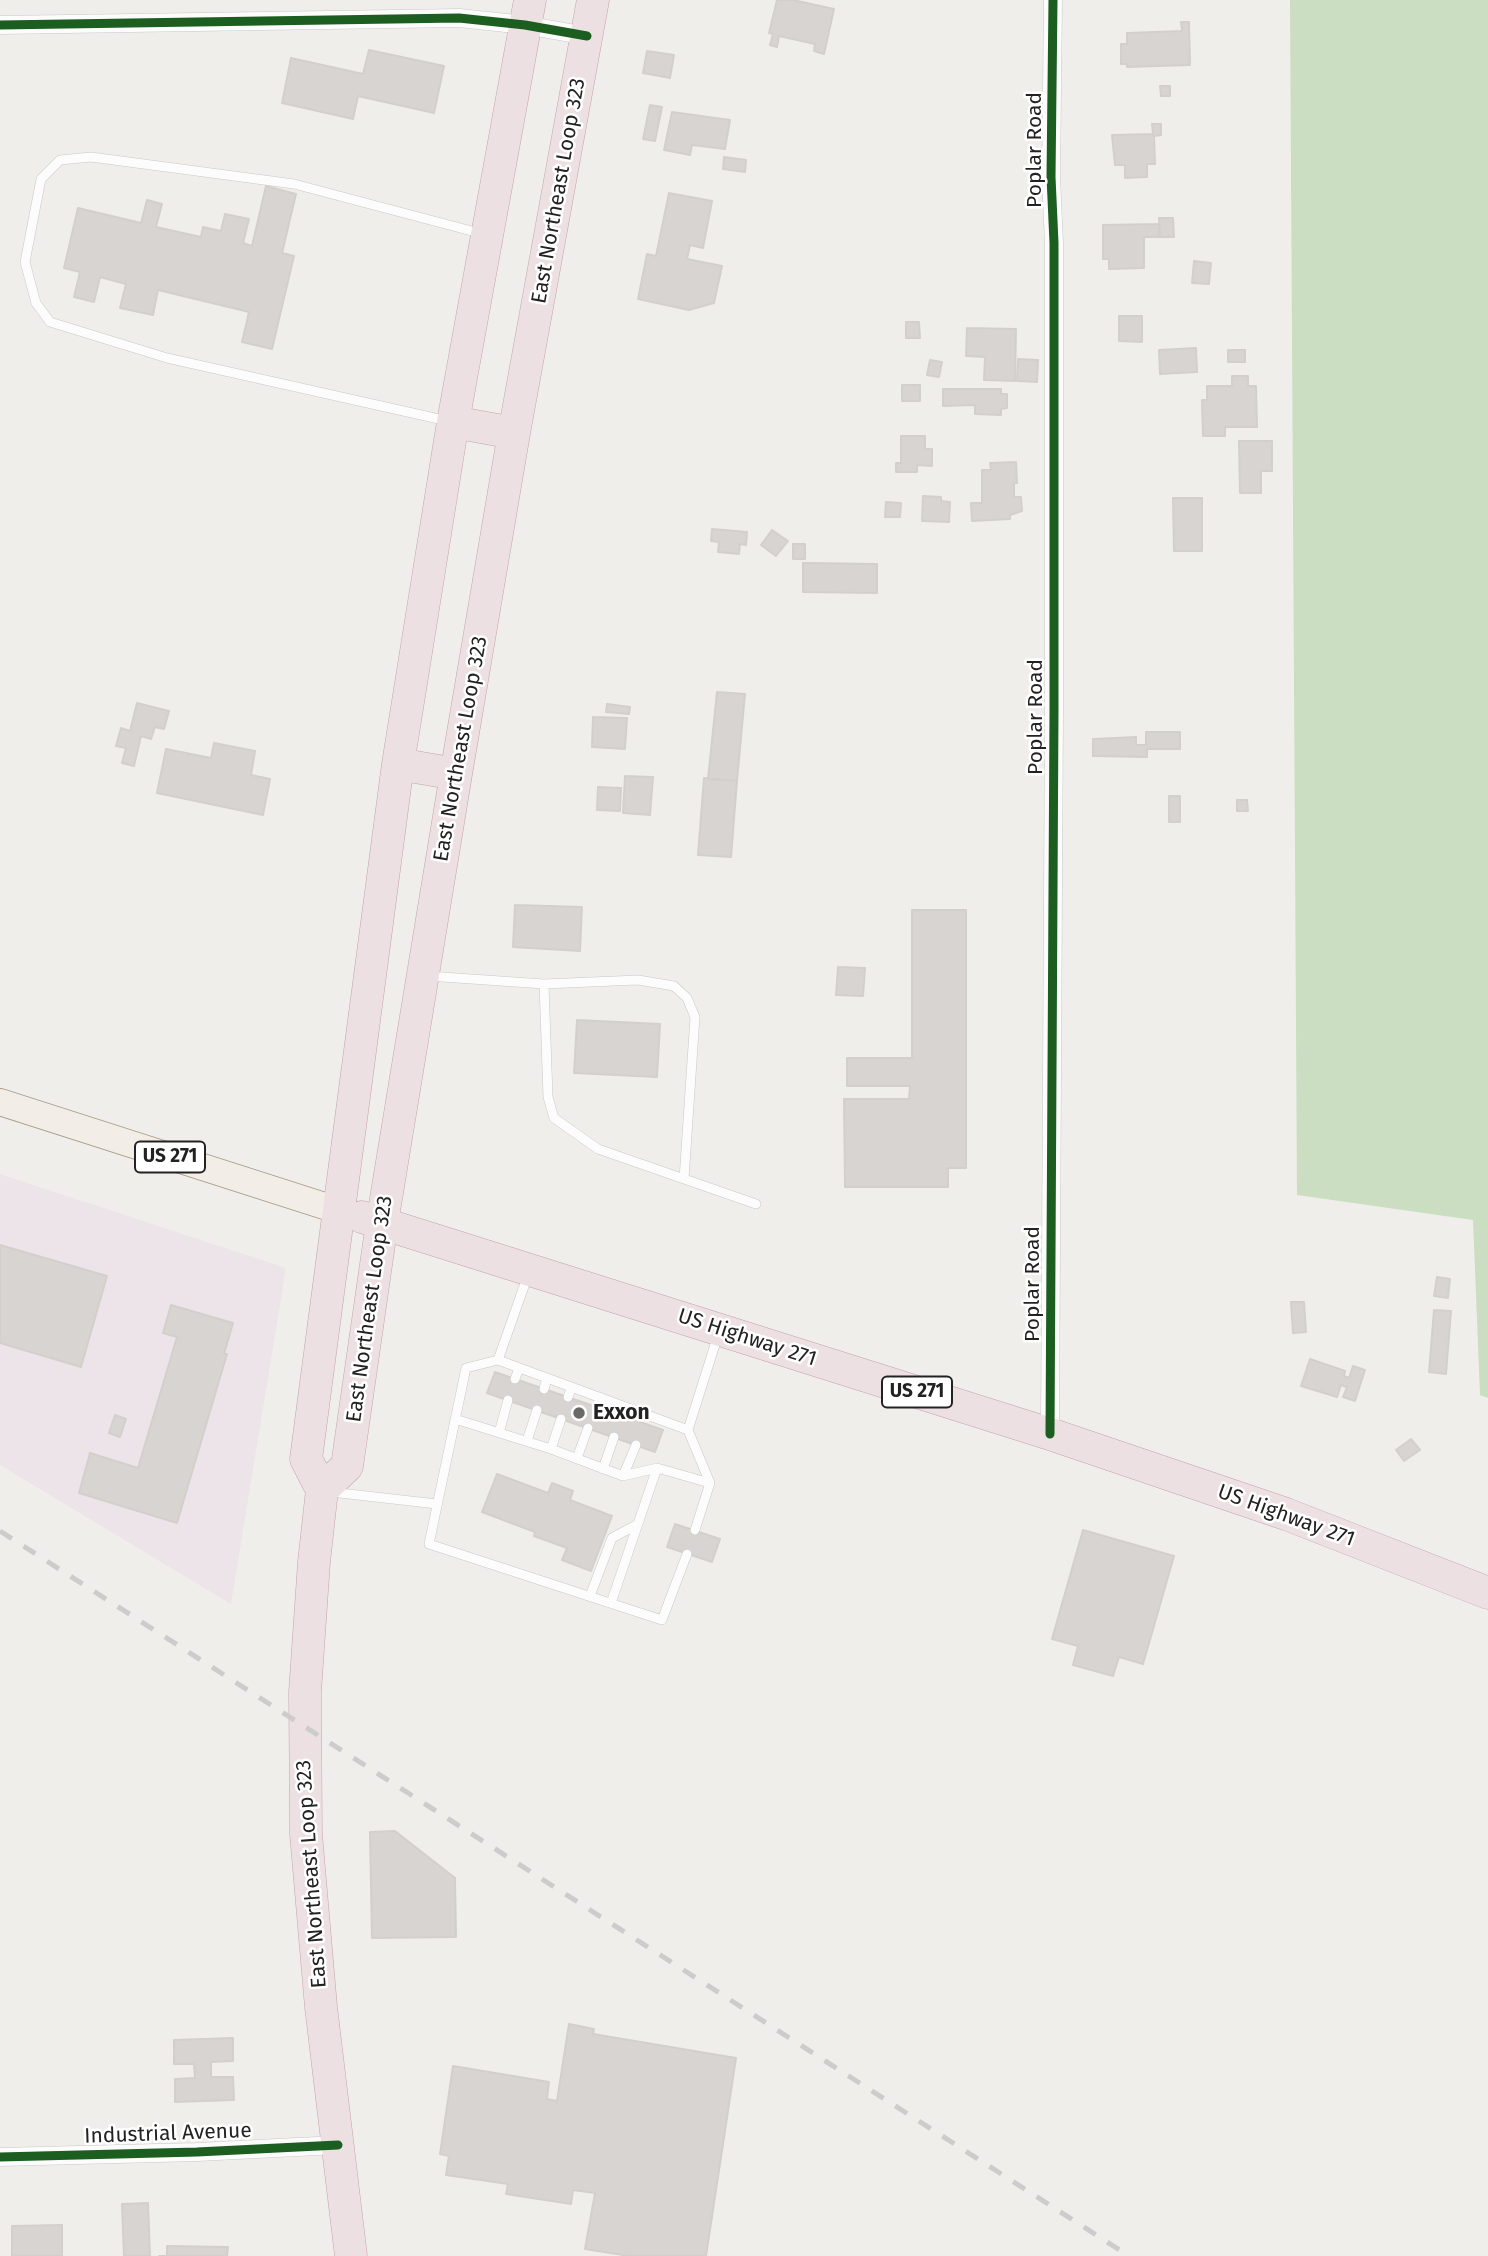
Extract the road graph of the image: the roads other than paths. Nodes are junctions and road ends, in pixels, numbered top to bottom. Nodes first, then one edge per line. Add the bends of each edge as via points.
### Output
1 (593, 0) edge
2 (1052, 0) edge
3 (528, 12) edge
4 (0, 25) edge
5 (586, 36) junction
6 (487, 235) junction
7 (453, 422) junction
8 (514, 433) junction
9 (398, 764) junction
10 (456, 774) junction
11 (423, 976) junction
12 (544, 984) junction
13 (0, 1102) edge
14 (684, 1179) junction
15 (756, 1204) dead end
16 (340, 1211) junction
17 (382, 1223) junction
18 (530, 1270) junction
19 (720, 1329) junction
20 (498, 1360) junction
21 (519, 1368) junction
22 (547, 1378) junction
23 (515, 1379) dead end
24 (572, 1387) junction
25 (544, 1389) dead end
26 (600, 1397) junction
27 (568, 1398) dead end
28 (508, 1400) dead end
29 (597, 1407) dead end
30 (537, 1410) dead end
31 (455, 1419) junction
32 (561, 1419) dead end
33 (588, 1428) dead end
34 (688, 1430) junction
35 (499, 1433) junction
36 (1050, 1434) junction
37 (614, 1437) dead end
38 (527, 1441) junction
39 (636, 1445) dead end
40 (551, 1449) junction
41 (577, 1458) junction
42 (657, 1468) junction
43 (603, 1469) junction
44 (623, 1476) junction
45 (710, 1483) junction
46 (322, 1490) junction
47 (437, 1504) junction
48 (638, 1524) junction
49 (695, 1530) dead end
50 (687, 1554) dead end
51 (1488, 1593) edge
52 (590, 1596) junction
53 (611, 1604) junction
54 (338, 2145) junction
55 (0, 2157) edge
56 (351, 2256) edge

1 - 5 highway, East Northeast Loop 323
2 - 36 street, Poplar Road
3 - 4 street via 459,18
3 - 5 street
3 - 6 highway, East Northeast Loop 323
5 - 8 highway, East Northeast Loop 323
6 - 7 highway, East Northeast Loop 323
6 - 7 lane via 294,184 91,157 60,160 41,179 25,262 36,303 50,322 167,358
7 - 8 highway
7 - 9 highway, East Northeast Loop 323
8 - 10 highway, East Northeast Loop 323
9 - 10 highway
9 - 16 highway, East Northeast Loop 323
10 - 11 highway, East Northeast Loop 323
11 - 12 lane
11 - 17 highway, East Northeast Loop 323
12 - 14 lane via 548,1097 554,1118 598,1149
12 - 14 lane via 638,980 674,986 687,998 695,1017
13 - 16 main road, US Highway 271 / US 271
14 - 15 lane
16 - 17 highway, US Highway 271 / US 271
16 - 46 highway, East Northeast Loop 323 via 306,1459
17 - 18 highway, US Highway 271 / US 271
17 - 46 highway, East Northeast Loop 323 via 347,1466
18 - 19 highway, US Highway 271 / US 271
18 - 20 lane
19 - 34 lane
19 - 36 highway, US Highway 271 / US 271
20 - 21 lane
20 - 31 lane via 466,1368
21 - 22 lane
21 - 23 lane
22 - 24 lane
22 - 25 lane
24 - 26 lane
24 - 27 lane
26 - 29 lane
26 - 34 lane via 623,1411
28 - 35 lane
30 - 38 lane
31 - 35 lane
31 - 47 lane
32 - 40 lane
33 - 41 lane
34 - 45 lane
35 - 38 lane
36 - 51 highway, US Highway 271 / US 271 via 1286,1514
37 - 43 lane
38 - 40 lane
39 - 44 lane
40 - 41 lane
41 - 43 lane
42 - 44 lane
42 - 45 lane
42 - 48 lane
43 - 44 lane
45 - 49 lane
46 - 47 lane
46 - 54 highway, East Northeast Loop 323 via 307,1657 305,1796 318,1984
47 - 52 lane via 429,1545
48 - 52 lane via 612,1538
48 - 53 lane
50 - 53 lane via 662,1620
52 - 53 lane
54 - 55 street, Industrial Avenue
54 - 56 highway, East Northeast Loop 323

